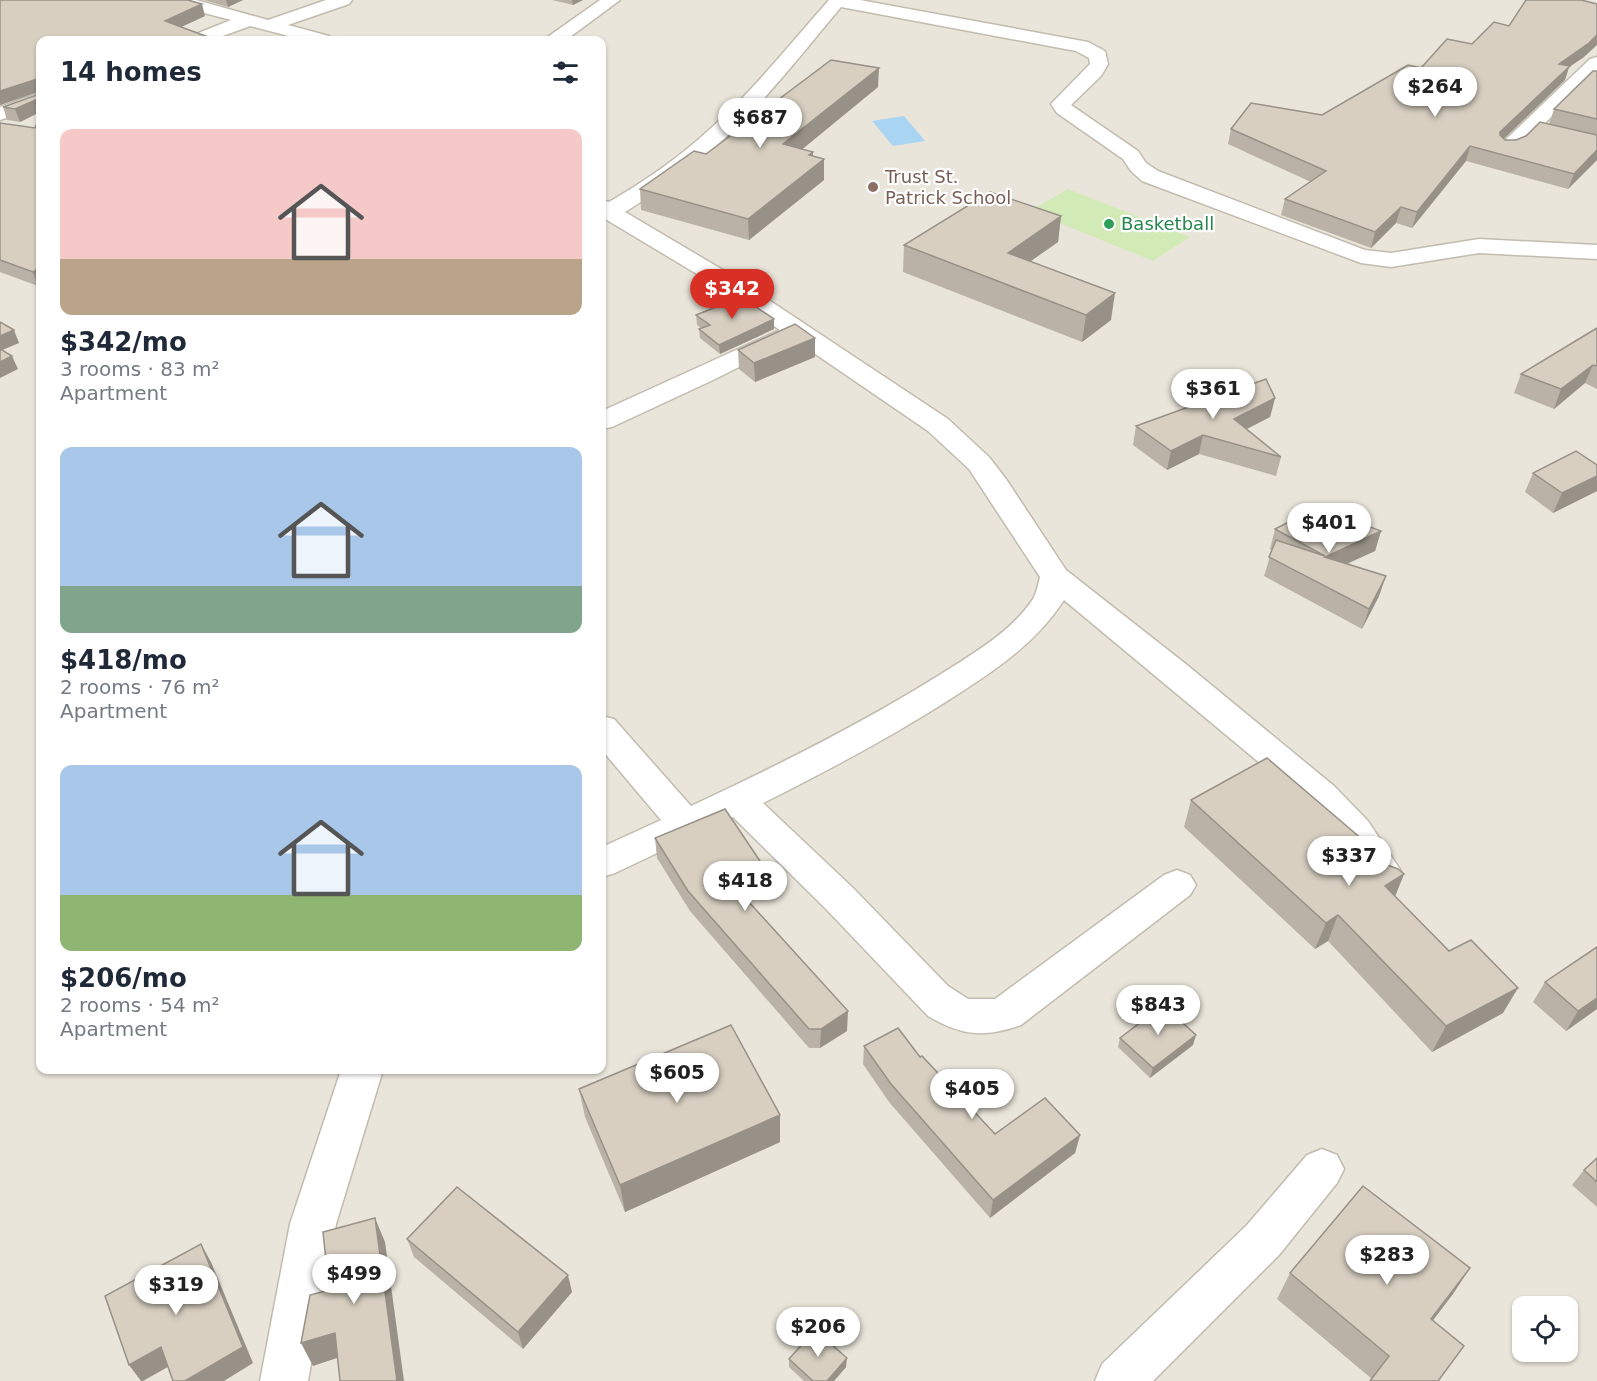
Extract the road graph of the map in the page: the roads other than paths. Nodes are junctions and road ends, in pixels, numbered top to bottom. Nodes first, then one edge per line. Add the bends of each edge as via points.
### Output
1 (176, 0) edge
2 (343, 0) edge
3 (611, 0) edge
4 (838, 0) edge
5 (248, 20) junction
6 (270, 25) junction
7 (207, 36) edge
8 (309, 36) edge
9 (561, 36) edge
10 (1597, 63) edge
11 (36, 102) edge
12 (3, 123) edge
13 (1529, 128) junction
14 (1552, 133) edge
15 (1507, 149) edge
16 (606, 209) edge
17 (606, 210) edge
18 (1597, 252) edge
19 (798, 329) junction
20 (606, 419) edge
21 (1055, 577) junction
22 (606, 733) edge
23 (738, 801) junction
24 (685, 824) junction
25 (606, 861) edge
26 (1386, 878) edge
27 (1177, 885) dead end
28 (361, 1074) edge
29 (1322, 1169) dead end
30 (284, 1381) edge
31 (1119, 1381) edge

1 - 5 street
2 - 6 street
3 - 9 street
4 - 16 street via 708,142 649,188
4 - 18 street via 1092,51 1098,55 1099,64 1061,104 1131,156 1138,167 1150,176 1361,256 1392,260 1479,246
5 - 6 street
5 - 7 street
6 - 8 street
10 - 13 street
11 - 12 street
13 - 14 street
13 - 15 street
17 - 19 street
19 - 20 street
19 - 21 street via 957,441 996,485
21 - 23 street via 1051,595 1036,616 998,652 918,706
21 - 26 street via 1139,641 1323,798 1367,846
22 - 24 street
23 - 24 street
23 - 27 street via 840,899 934,998 952,1010 979,1019 1007,1013
24 - 25 street
28 - 30 street via 313,1224
29 - 31 street via 1263,1240

